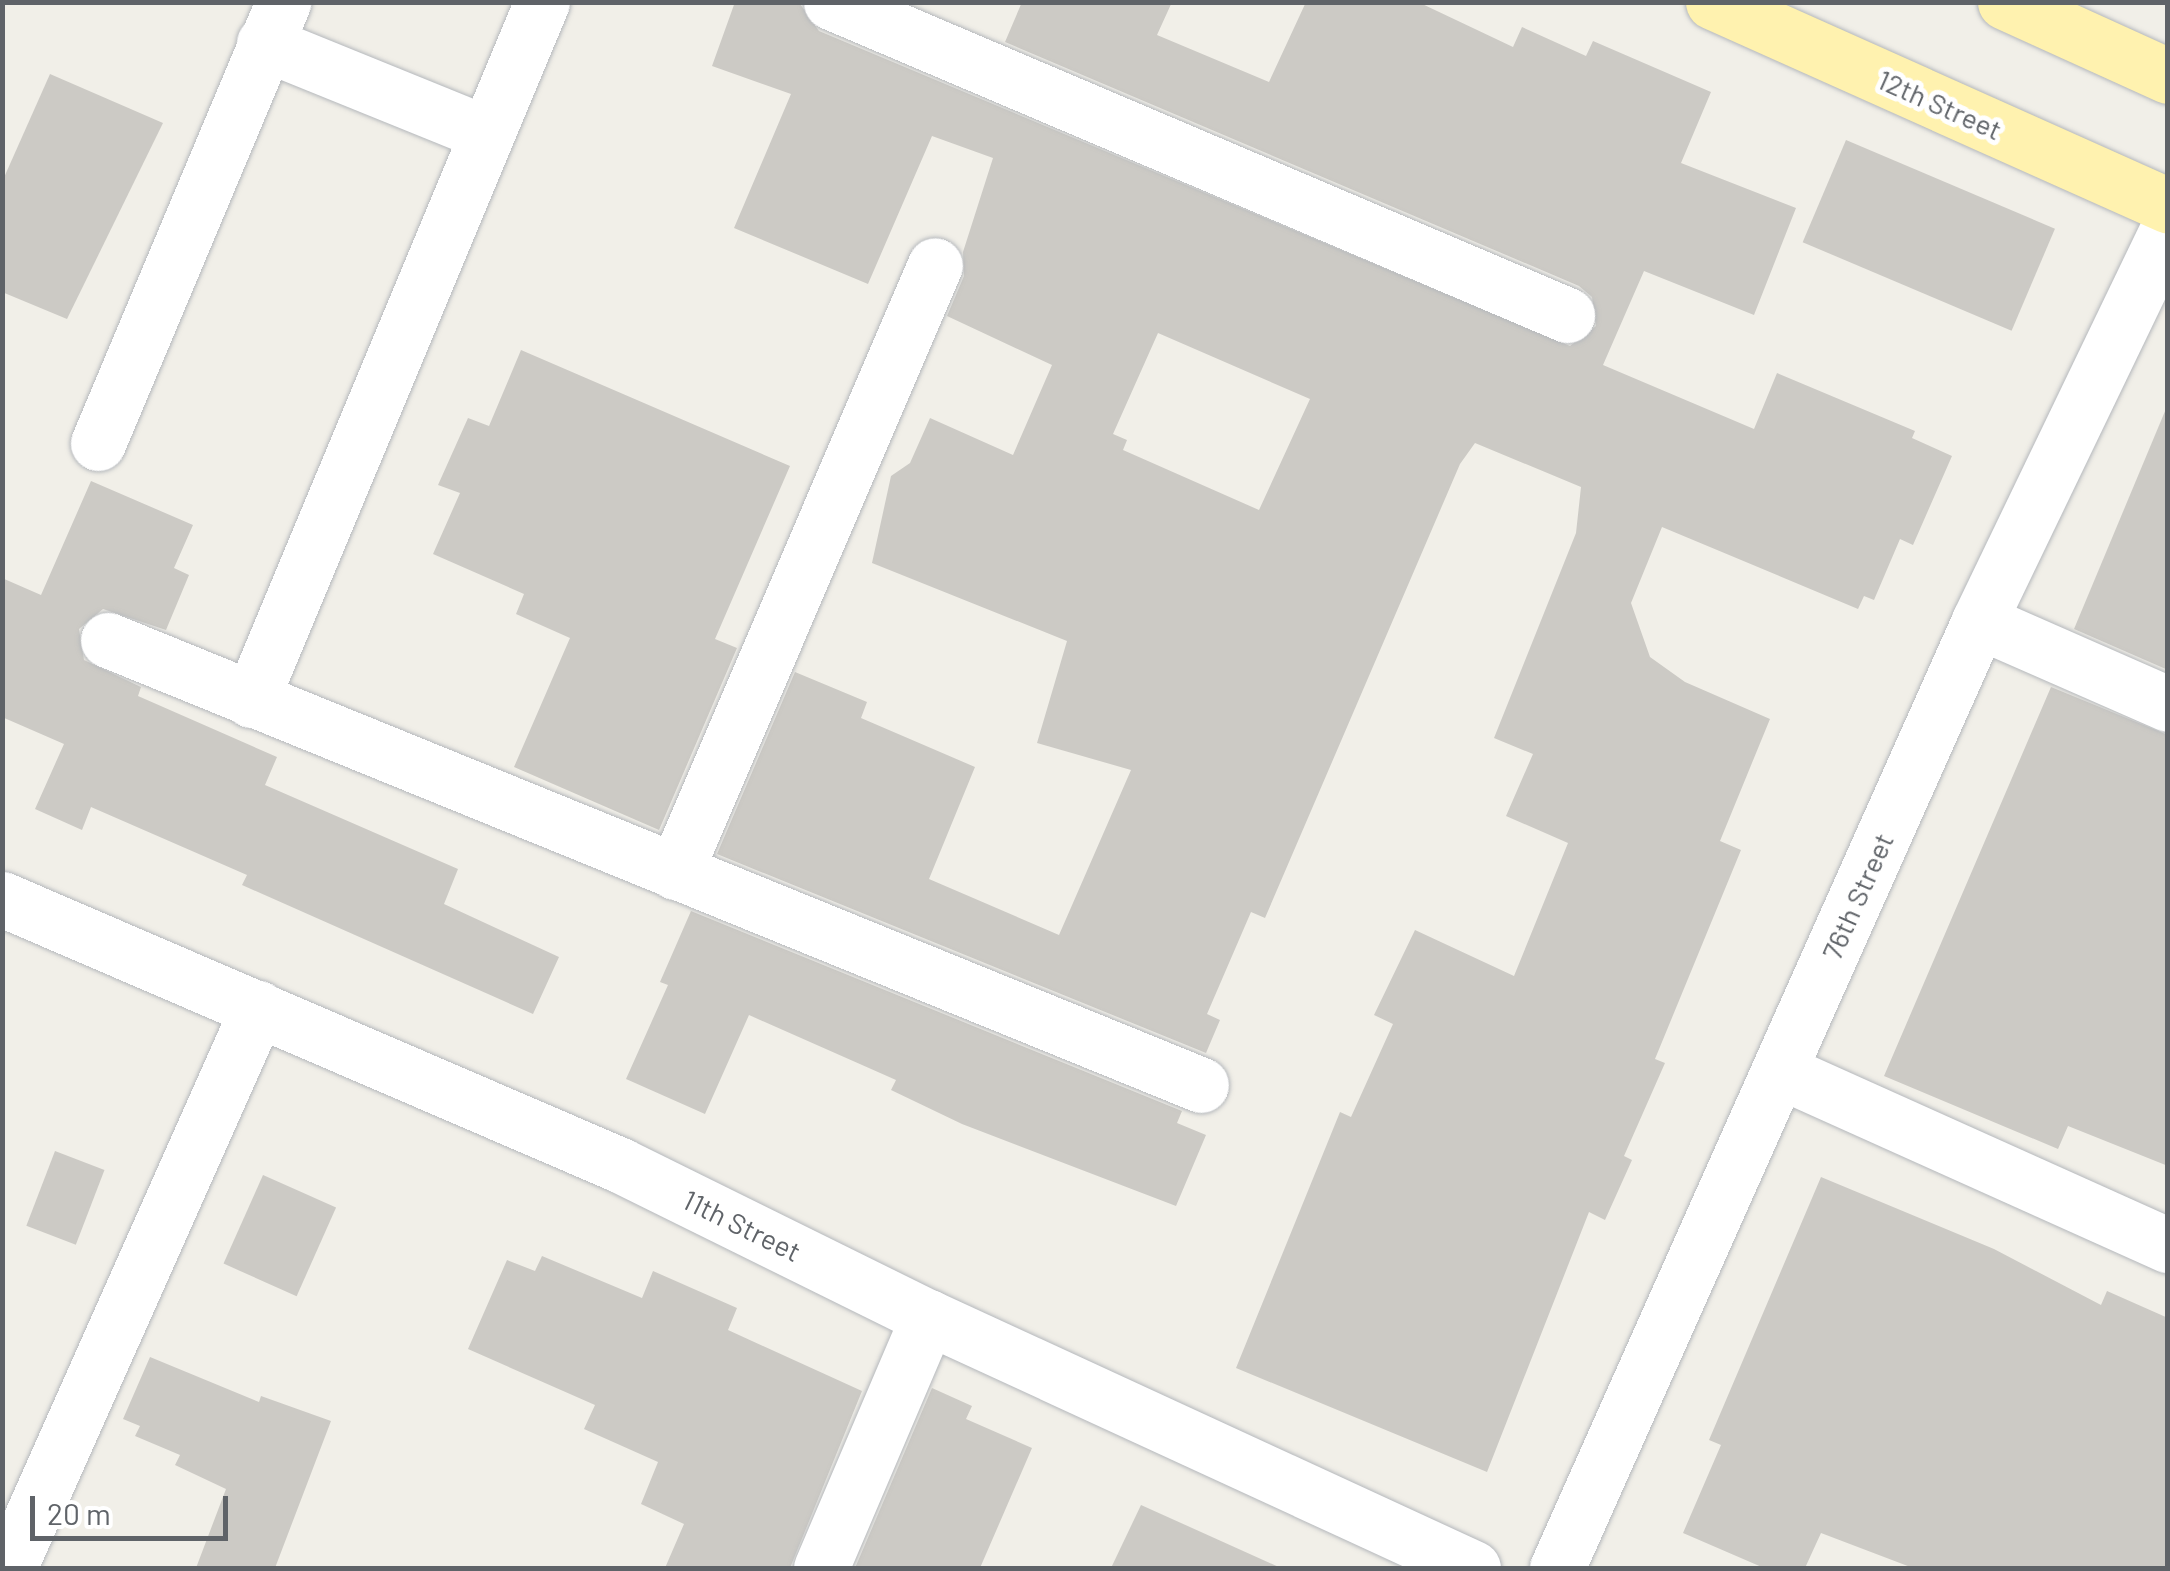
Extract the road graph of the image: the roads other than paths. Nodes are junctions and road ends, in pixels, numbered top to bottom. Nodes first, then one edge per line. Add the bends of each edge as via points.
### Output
1 (542, 2) edge
2 (831, 2) edge
3 (1713, 2) edge
4 (2005, 2) edge
5 (274, 23) edge
6 (2168, 76) edge
7 (486, 133) junction
8 (2168, 206) edge
9 (2168, 229) edge
10 (936, 265) dead end
11 (1567, 315) dead end
12 (98, 443) dead end
13 (1978, 621) junction
14 (108, 640) dead end
15 (251, 700) junction
16 (2168, 704) edge
17 (675, 872) junction
18 (2, 900) edge
19 (258, 1008) junction
20 (1780, 1071) junction
21 (1201, 1086) dead end
22 (2168, 1245) edge
23 (928, 1318) junction
24 (9, 1568) edge
25 (822, 1568) edge
26 (1473, 1568) edge
27 (1556, 1568) edge

1 - 7 street
2 - 11 street
3 - 8 main road, 12th Street
4 - 6 main road
5 - 7 street
5 - 12 street
7 - 15 street
9 - 13 street, 76th Street
10 - 17 street
13 - 16 street
13 - 20 street, 76th Street
14 - 15 street
15 - 17 street
17 - 21 street
18 - 19 street, 11th Street
19 - 23 street, 11th Street via 620,1166
19 - 24 street
20 - 22 street
20 - 27 street, 76th Street
23 - 25 street
23 - 26 street, 11th Street

